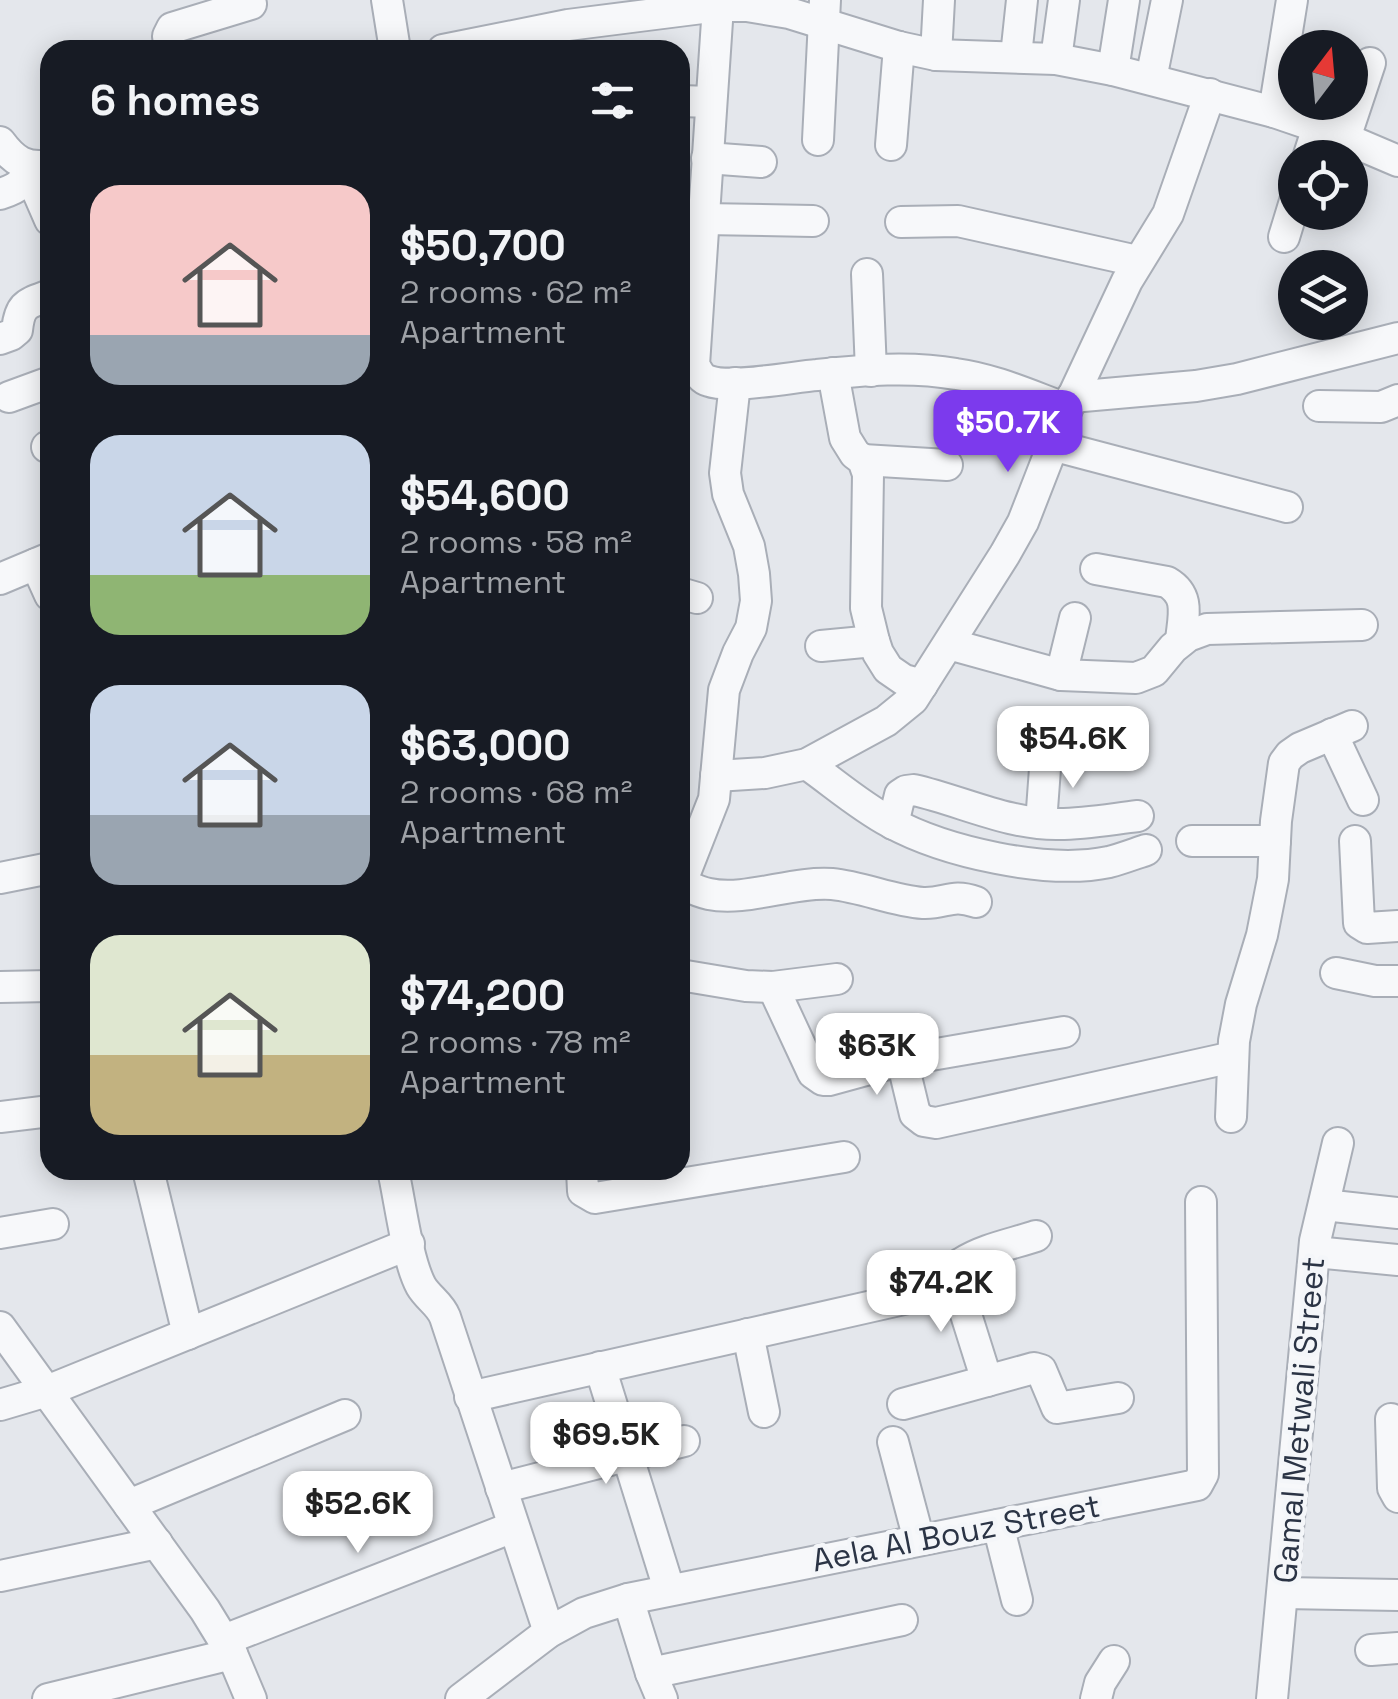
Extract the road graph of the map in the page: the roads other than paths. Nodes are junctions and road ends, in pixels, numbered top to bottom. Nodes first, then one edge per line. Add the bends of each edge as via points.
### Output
1 (387, 0) edge
2 (939, 0) edge
3 (1022, 0) edge
4 (1064, 0) edge
5 (1124, 0) edge
6 (1167, 0) edge
7 (1292, 0) edge
8 (251, 4) dead end
9 (718, 6) junction
10 (566, 12) edge
11 (824, 12) edge
12 (169, 40) edge
13 (393, 40) edge
14 (529, 40) edge
15 (899, 47) junction
16 (936, 55) junction
17 (1016, 56) junction
18 (1056, 59) junction
19 (1370, 63) dead end
20 (1113, 70) junction
21 (1150, 79) junction
22 (1210, 94) junction
23 (690, 101) edge
24 (712, 102) junction
25 (1274, 112) junction
26 (1331, 132) junction
27 (818, 140) dead end
28 (1324, 140) edge
29 (0, 142) edge
30 (891, 145) dead end
31 (707, 158) junction
32 (1398, 161) edge
33 (761, 162) dead end
34 (38, 165) edge
35 (0, 194) edge
36 (696, 204) edge
37 (813, 221) dead end
38 (901, 222) dead end
39 (1286, 230) edge
40 (1284, 238) dead end
41 (1138, 261) junction
42 (867, 274) dead end
43 (40, 299) edge
44 (1398, 338) edge
45 (0, 339) edge
46 (871, 370) junction
47 (833, 373) junction
48 (735, 383) junction
49 (40, 385) edge
50 (9, 396) dead end
51 (1398, 400) edge
52 (1070, 403) junction
53 (1319, 406) dead end
54 (1052, 444) junction
55 (863, 460) junction
56 (946, 465) dead end
57 (1287, 506) dead end
58 (40, 561) edge
59 (1096, 569) dead end
60 (2, 574) edge
61 (1075, 618) dead end
62 (1362, 625) dead end
63 (874, 642) junction
64 (1181, 642) junction
65 (948, 644) junction
66 (821, 646) dead end
67 (1061, 675) junction
68 (922, 686) junction
69 (1046, 755) dead end
70 (806, 764) junction
71 (716, 776) junction
72 (1363, 800) dead end
73 (1138, 816) dead end
74 (1041, 822) junction
75 (893, 824) junction
76 (1192, 841) dead end
77 (1356, 841) dead end
78 (1275, 842) junction
79 (1146, 850) dead end
80 (690, 858) edge
81 (40, 870) edge
82 (0, 878) edge
83 (690, 887) edge
84 (976, 902) dead end
85 (1398, 926) edge
86 (1336, 973) dead end
87 (690, 977) edge
88 (837, 979) dead end
89 (1398, 981) edge
90 (40, 986) edge
91 (0, 987) edge
92 (773, 987) junction
93 (1064, 1032) dead end
94 (1233, 1057) junction
95 (902, 1060) junction
96 (40, 1112) edge
97 (0, 1117) edge
98 (1231, 1117) dead end
99 (1338, 1143) dead end
100 (844, 1157) dead end
101 (150, 1180) edge
102 (395, 1180) edge
103 (582, 1180) edge
104 (1201, 1202) dead end
105 (1324, 1206) junction
106 (1398, 1213) edge
107 (53, 1224) dead end
108 (0, 1233) edge
109 (1036, 1236) dead end
110 (409, 1244) junction
111 (1314, 1252) junction
112 (1398, 1260) edge
113 (952, 1270) junction
114 (0, 1326) edge
115 (188, 1334) junction
116 (748, 1334) junction
117 (600, 1368) junction
118 (988, 1380) junction
119 (47, 1390) junction
120 (470, 1396) junction
121 (1118, 1398) dead end
122 (0, 1404) edge
123 (903, 1404) dead end
124 (764, 1412) dead end
125 (345, 1415) dead end
126 (1391, 1419) dead end
127 (684, 1441) dead end
128 (894, 1442) dead end
129 (627, 1455) junction
130 (501, 1488) junction
131 (1398, 1497) edge
132 (130, 1505) junction
133 (998, 1525) junction
134 (514, 1527) junction
135 (918, 1540) junction
136 (157, 1543) junction
137 (0, 1576) edge
138 (669, 1590) junction
139 (1283, 1592) junction
140 (1398, 1595) edge
141 (628, 1599) junction
142 (1017, 1600) dead end
143 (902, 1620) dead end
144 (549, 1632) junction
145 (228, 1648) junction
146 (1114, 1661) dead end
147 (657, 1686) edge
148 (48, 1699) edge
149 (250, 1699) edge
150 (461, 1699) edge
151 (1096, 1699) edge
152 (1272, 1699) edge

1 - 13 street
2 - 16 street
3 - 17 street
4 - 18 street
5 - 20 street
6 - 21 street
7 - 25 street
8 - 12 street via 172,28
9 - 10 street
9 - 11 street
9 - 24 street
10 - 14 street
11 - 15 street
11 - 27 street
15 - 16 street
15 - 30 street
16 - 17 street
17 - 18 street
18 - 20 street
19 - 26 street
20 - 21 street
21 - 22 street
22 - 25 street
22 - 41 street via 1168,214
23 - 24 street
24 - 31 street
25 - 26 street
26 - 28 street
26 - 32 street
29 - 34 street via 10,155
31 - 33 street
31 - 36 street
34 - 35 street via 15,189
36 - 37 street
36 - 48 street via 694,365 710,382
38 - 41 street via 958,221
39 - 40 street
41 - 52 street
42 - 46 street
43 - 45 street via 25,304 16,330
44 - 52 street via 1237,379
46 - 47 street
46 - 52 street via 959,374
47 - 48 street
47 - 55 street via 845,438
48 - 71 street via 725,473 748,546 756,602 724,690
49 - 50 street
51 - 53 street via 1381,407
52 - 54 street
54 - 57 street
54 - 65 street via 1014,540
55 - 56 street
55 - 63 street via 866,608
58 - 60 street
59 - 64 street via 1174,585 1184,604
61 - 67 street
62 - 64 street via 1227,627
63 - 66 street
63 - 68 street via 888,669
64 - 67 street via 1146,676
65 - 67 street
65 - 68 street
68 - 70 street via 886,721
69 - 74 street
70 - 71 street
70 - 75 street
71 - 80 street via 714,799
72 - 78 street via 1342,730 1300,748 1281,774
73 - 74 street
74 - 75 street via 914,790 900,795
75 - 79 street via 958,849 1022,862 1107,862
76 - 78 street
77 - 85 street via 1360,923
78 - 94 street via 1262,935
81 - 82 street
83 - 84 street via 730,896 834,884 923,902
86 - 89 street
87 - 92 street
88 - 92 street
90 - 91 street
92 - 95 street via 818,1077 829,1080
93 - 95 street
94 - 95 street via 936,1123 916,1114
94 - 98 street
96 - 97 street
99 - 105 street, Gamal Metwali Street
100 - 103 street via 595,1198 583,1191
101 - 115 street
102 - 110 street
104 - 133 street, Aela Al Bouz Street via 1200,1482
105 - 106 street
105 - 111 street, Gamal Metwali Street
107 - 108 street
109 - 113 street
110 - 115 street
110 - 120 street via 420,1284 442,1309
111 - 112 street
111 - 139 street, Gamal Metwali Street
113 - 116 street via 917,1296
113 - 118 street
114 - 119 street
115 - 119 street
116 - 117 street
116 - 124 street
117 - 120 street
117 - 129 street
118 - 121 street via 1034,1368 1058,1408
118 - 123 street
119 - 122 street
119 - 132 street
120 - 130 street
125 - 132 street
126 - 131 street
127 - 129 street
128 - 135 street
129 - 130 street
129 - 138 street
130 - 134 street
132 - 136 street
133 - 135 street, Aela Al Bouz Street
133 - 142 street
134 - 144 street
134 - 145 street
135 - 138 street, Aela Al Bouz Street
136 - 137 street
136 - 145 street
138 - 141 street, Aela Al Bouz Street
139 - 140 street
139 - 152 street, Gamal Metwali Street
141 - 144 street, Aela Al Bouz Street
141 - 147 street
143 - 147 street
144 - 150 street, Aela Al Bouz Street
145 - 148 street
145 - 149 street
146 - 151 street

